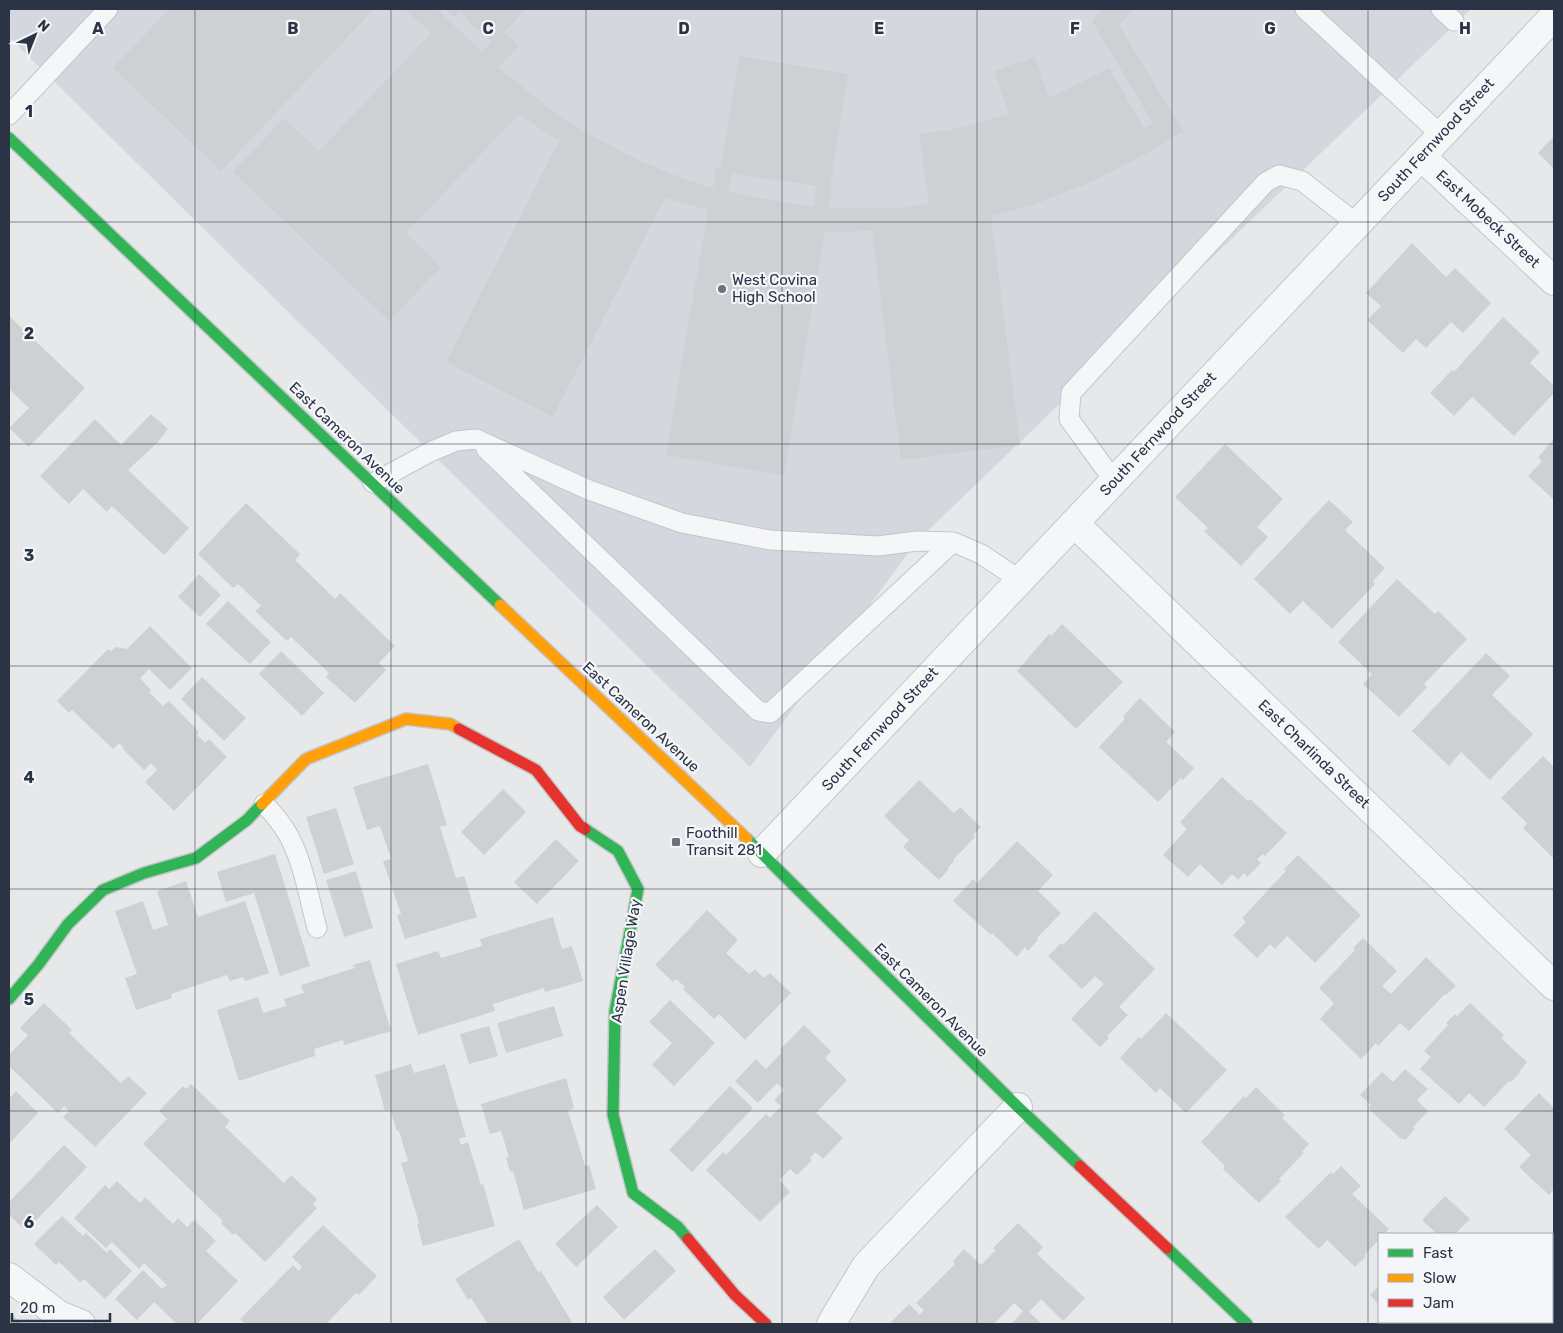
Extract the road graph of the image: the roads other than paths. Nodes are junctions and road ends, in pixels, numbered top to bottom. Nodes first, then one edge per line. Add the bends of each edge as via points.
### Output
1 (108, 9) edge
2 (1305, 9) edge
3 (1554, 16) edge
4 (9, 115) edge
5 (1440, 136) junction
6 (9, 138) edge
7 (1421, 156) junction
8 (1357, 224) junction
9 (1554, 281) edge
10 (476, 439) junction
11 (1114, 481) junction
12 (373, 483) junction
13 (1074, 523) junction
14 (953, 542) junction
15 (1020, 580) junction
16 (264, 804) junction
17 (762, 853) junction
18 (317, 928) dead end
19 (1554, 986) edge
20 (9, 1000) edge
21 (1018, 1107) junction
22 (9, 1277) edge
23 (81, 1324) edge
24 (766, 1324) edge
25 (831, 1324) edge
26 (1247, 1324) edge

1 - 4 lane
2 - 5 lane
3 - 5 street, South Fernwood Street
5 - 7 street, South Fernwood Street
6 - 12 main road, East Cameron Avenue
7 - 8 street, South Fernwood Street
7 - 9 street, East Mobeck Street
8 - 11 street, South Fernwood Street
8 - 11 lane via 1302,181 1279,175 1266,182 1071,394 1069,419
10 - 12 lane via 456,441 430,452
10 - 14 lane via 589,490 682,523 770,540 878,546 917,541
10 - 14 lane via 758,711 770,713
11 - 13 street, South Fernwood Street
12 - 17 main road, East Cameron Avenue
13 - 15 street, South Fernwood Street
13 - 19 street, East Charlinda Street
14 - 15 lane via 981,554
15 - 17 street, South Fernwood Street
16 - 18 lane via 290,839
16 - 20 main road, Aspen Village Way via 196,858 144,873 103,890 68,924
16 - 24 main road, Aspen Village Way via 306,759 406,719 450,724 536,770 580,826 618,851 638,889 615,1011 613,1115 633,1193 678,1227 735,1295
17 - 21 main road, East Cameron Avenue
21 - 25 street via 866,1266
21 - 26 main road, East Cameron Avenue
22 - 23 street via 59,1315

